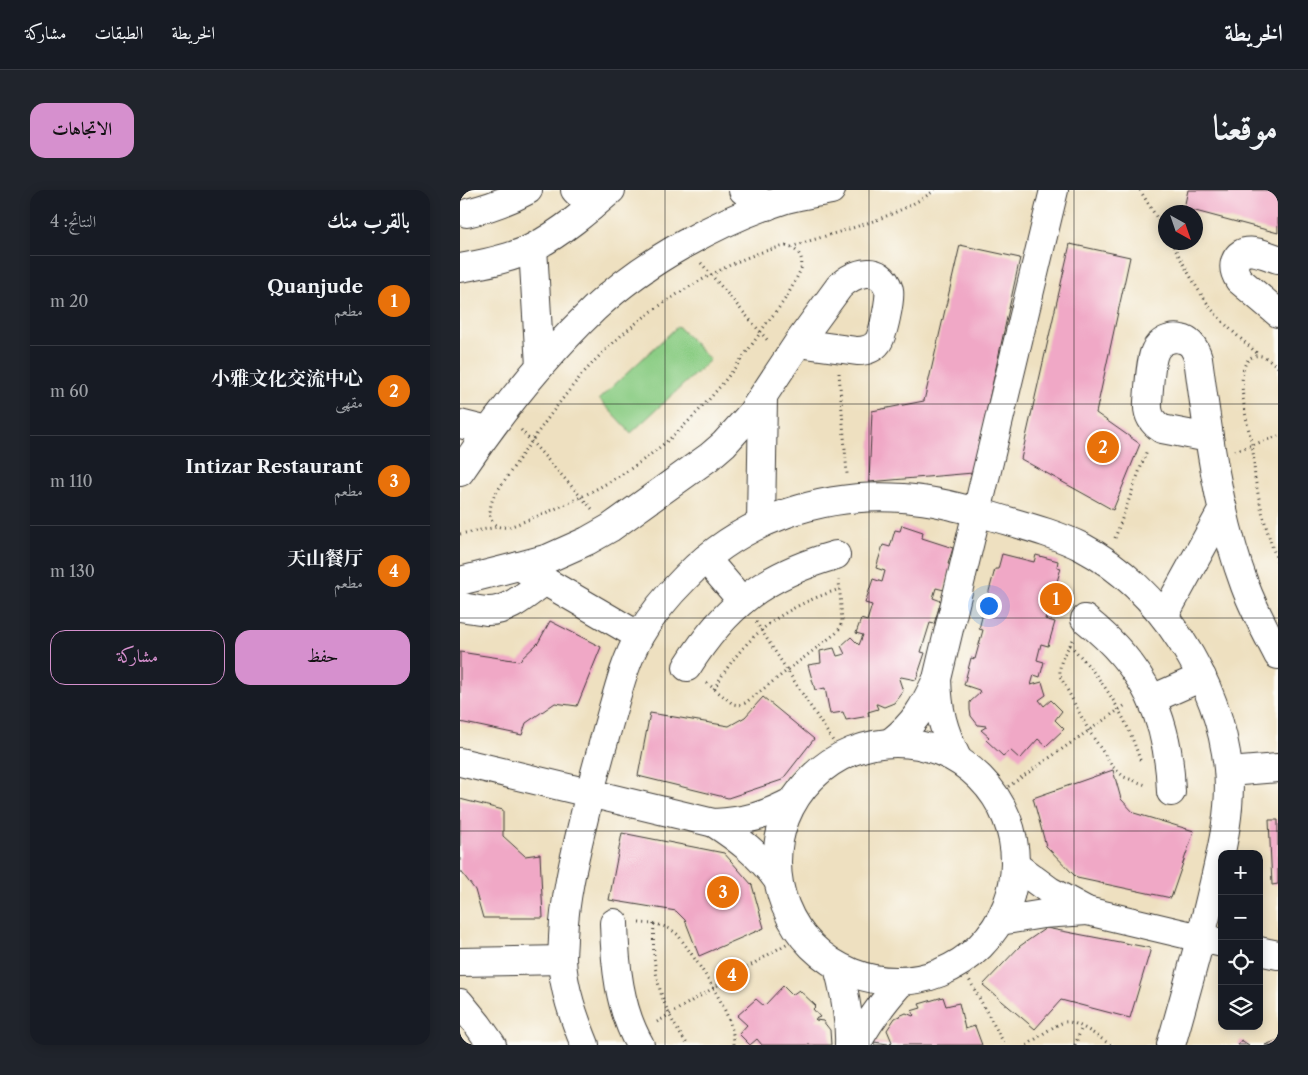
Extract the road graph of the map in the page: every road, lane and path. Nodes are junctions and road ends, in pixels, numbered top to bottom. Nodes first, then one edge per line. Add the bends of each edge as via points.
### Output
1 (528, 190) edge
2 (831, 190) edge
3 (935, 190) edge
4 (1054, 190) edge
5 (1140, 190) edge
6 (751, 194) edge
7 (592, 196) edge
8 (467, 214) dead end
9 (1158, 220) edge
10 (685, 244) junction
11 (791, 247) junction
12 (533, 248) junction
13 (1176, 250) edge
14 (1278, 258) edge
15 (460, 268) edge
16 (711, 275) junction
17 (1278, 313) edge
18 (760, 332) junction
19 (838, 348) junction
20 (792, 352) junction
21 (1260, 355) junction
22 (540, 366) junction
23 (1278, 368) edge
24 (763, 397) junction
25 (496, 421) junction
26 (460, 424) edge
27 (1156, 425) junction
28 (1278, 436) edge
29 (531, 442) junction
30 (1252, 446) junction
31 (1211, 448) junction
32 (460, 472) edge
33 (581, 496) junction
34 (849, 500) junction
35 (1224, 509) junction
36 (976, 512) junction
37 (762, 523) junction
38 (498, 526) junction
39 (610, 528) junction
40 (460, 534) edge
41 (836, 555) joint
42 (706, 559) junction
43 (1106, 562) junction
44 (1278, 563) edge
45 (519, 566) junction
46 (460, 580) edge
47 (545, 581) junction
48 (840, 589) junction
49 (742, 600) junction
50 (460, 606) edge
51 (1164, 616) junction
52 (1085, 619) joint
53 (761, 630) junction
54 (639, 636) junction
55 (1070, 645) junction
56 (1278, 655) edge
57 (687, 667) joint
58 (787, 671) junction
59 (1202, 677) junction
60 (936, 679) junction
61 (714, 689) junction
62 (1149, 694) junction
63 (1120, 710) junction
64 (1089, 731) junction
65 (891, 742) junction
66 (842, 755) junction
67 (957, 758) junction
68 (460, 762) edge
69 (1142, 766) dead end
70 (1278, 768) edge
71 (1228, 772) junction
72 (1145, 779) dead end
73 (1171, 792) dead end
74 (590, 793) junction
75 (996, 795) junction
76 (793, 800) junction
77 (714, 823) junction
78 (1016, 866) junction
79 (777, 879) junction
80 (1087, 911) junction
81 (1000, 922) junction
82 (614, 923) joint
83 (654, 924) junction
84 (801, 935) junction
85 (1212, 940) edge
86 (1263, 952) edge
87 (1278, 955) edge
88 (562, 960) junction
89 (460, 962) edge
90 (960, 963) junction
91 (838, 967) junction
92 (901, 982) junction
93 (713, 987) junction
94 (460, 1003) edge
95 (669, 1014) junction
96 (1082, 1027) junction
97 (630, 1042) edge
98 (492, 1045) edge
99 (585, 1045) edge
100 (688, 1045) edge
101 (734, 1045) edge
102 (849, 1045) edge
103 (856, 1045) edge
104 (1005, 1045) edge
105 (1027, 1045) edge
106 (1075, 1045) edge
107 (1112, 1045) edge
108 (1171, 1045) edge

1 - 8 street
2 - 6 street via 788,199
3 - 11 path via 894,214
4 - 36 street
5 - 9 path
6 - 10 street via 739,217
7 - 12 street via 563,229
10 - 16 path
10 - 22 street via 626,282 595,308
11 - 16 path via 763,252
11 - 18 path via 800,254 802,270
12 - 15 street via 506,258
12 - 22 street
13 - 21 path via 1205,301
14 - 17 street via 1247,251 1237,258 1234,270 1239,280
16 - 18 path
16 - 29 path via 669,298 608,348 572,387
18 - 20 path
18 - 33 path via 724,382 681,428 635,466
19 - 20 street
19 - 20 street via 865,350 878,343 889,292 881,278 874,274 864,273 846,280
19 - 34 path
20 - 24 street
21 - 23 path
21 - 30 path via 1247,360 1242,372 1244,408
22 - 25 street
24 - 37 street
24 - 39 street via 709,457
25 - 26 street
25 - 29 path
25 - 32 street
27 - 31 street
27 - 31 street via 1148,408 1155,351 1167,340 1183,339 1196,350
27 - 43 path
28 - 30 path
29 - 33 path
29 - 38 path via 491,502 490,516
30 - 31 path
30 - 44 path via 1262,512
31 - 35 street
33 - 38 path via 538,517 509,527
33 - 39 path
34 - 36 street via 904,498
34 - 37 street via 795,510
35 - 51 street
35 - 56 street via 1245,587
36 - 43 street via 1060,537
36 - 60 street
37 - 42 street
38 - 40 path
39 - 45 street via 550,558
41 - 48 path
41 - 49 street via 786,572
42 - 49 street
42 - 54 street via 672,591
43 - 51 street via 1127,578
45 - 46 street
45 - 47 street
47 - 50 street via 501,609 488,611
47 - 54 street
48 - 53 path via 798,605
48 - 58 path via 840,628
49 - 53 path
49 - 57 street via 711,631
51 - 59 street
52 - 55 path
52 - 62 street via 1120,651
53 - 58 path
53 - 61 path via 734,657
54 - 74 street via 620,682
55 - 63 path via 1100,679
55 - 64 path via 1061,660 1060,676
57 - 61 path
58 - 61 path via 745,704 733,704
58 - 66 path
59 - 62 street
59 - 71 street via 1225,747
60 - 65 street via 918,714
60 - 67 street via 941,720
62 - 63 path
62 - 73 street via 1167,745
63 - 64 path
63 - 69 path
64 - 72 path via 1118,773 1147,785
64 - 75 path
65 - 66 street via 865,746
65 - 67 street via 925,745
66 - 76 street via 814,774
67 - 75 street via 979,775
68 - 74 street
70 - 71 street
71 - 85 street via 1226,826
74 - 77 street
74 - 88 street via 568,891
75 - 78 street via 1008,817
76 - 77 street via 755,818
76 - 79 street via 782,825
77 - 79 street via 749,848
78 - 80 street via 1050,891
78 - 81 street via 1008,904
79 - 84 street via 790,918
80 - 81 street via 1043,914
80 - 85 street
81 - 90 street
82 - 83 path
82 - 97 street via 615,952
83 - 93 path via 672,929 678,935
83 - 95 path via 657,979
84 - 91 street
84 - 93 path
85 - 108 street
86 - 87 street
88 - 89 street
88 - 99 street via 572,1010
90 - 92 street via 932,976
90 - 104 path
91 - 92 street via 858,976
91 - 102 street via 848,1012
92 - 103 street via 872,1018
93 - 95 path
93 - 101 path via 732,1029
94 - 98 street
95 - 97 path
95 - 100 path
96 - 105 path via 1063,1022
96 - 106 path
96 - 107 path

